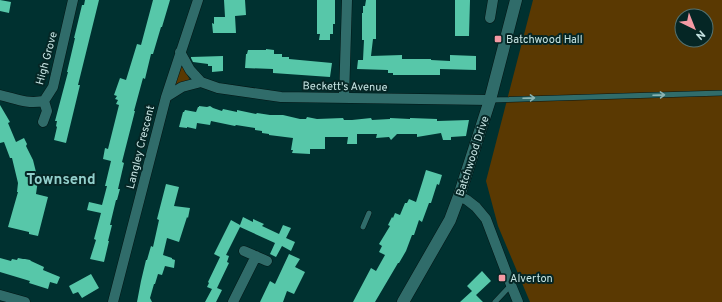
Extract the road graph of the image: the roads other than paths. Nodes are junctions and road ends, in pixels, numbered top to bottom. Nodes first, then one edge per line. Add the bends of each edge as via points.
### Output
1 (73, 0) edge
2 (198, 0) edge
3 (347, 0) edge
4 (493, 0) edge
5 (516, 0) edge
6 (490, 18) dead end
7 (180, 52) junction
8 (201, 82) junction
9 (722, 93) edge
10 (0, 95) edge
11 (166, 97) junction
12 (344, 98) junction
13 (490, 100) junction
14 (44, 101) junction
15 (43, 122) dead end
16 (460, 196) junction
17 (369, 213) dead end
18 (363, 227) dead end
19 (244, 251) dead end
20 (256, 256) junction
21 (267, 261) dead end
22 (511, 285) junction
23 (0, 295) edge
24 (25, 302) edge
25 (113, 302) edge
26 (234, 302) edge
27 (404, 302) edge
28 (495, 302) edge
29 (518, 302) edge

1 - 14 street, High Grove via 53,87
2 - 7 street, Langley Crescent
3 - 12 street
4 - 6 street
5 - 13 street, Batchwood Drive
7 - 8 street via 190,70
7 - 11 street, Langley Crescent
8 - 11 street via 182,87
8 - 12 street, Beckett's Avenue via 218,88 281,97
13 -> 9 lane
10 - 14 street, High Grove via 24,102
11 - 25 street, Langley Crescent
12 - 13 street, Beckett's Avenue
13 - 16 street, Batchwood Drive
14 - 15 street via 47,111
16 - 22 street via 476,207 486,219
16 - 27 street, Batchwood Drive via 450,220
17 - 18 lane
19 - 20 street
20 - 21 street
20 - 26 street
22 - 28 lane
22 - 29 street
23 - 24 street

